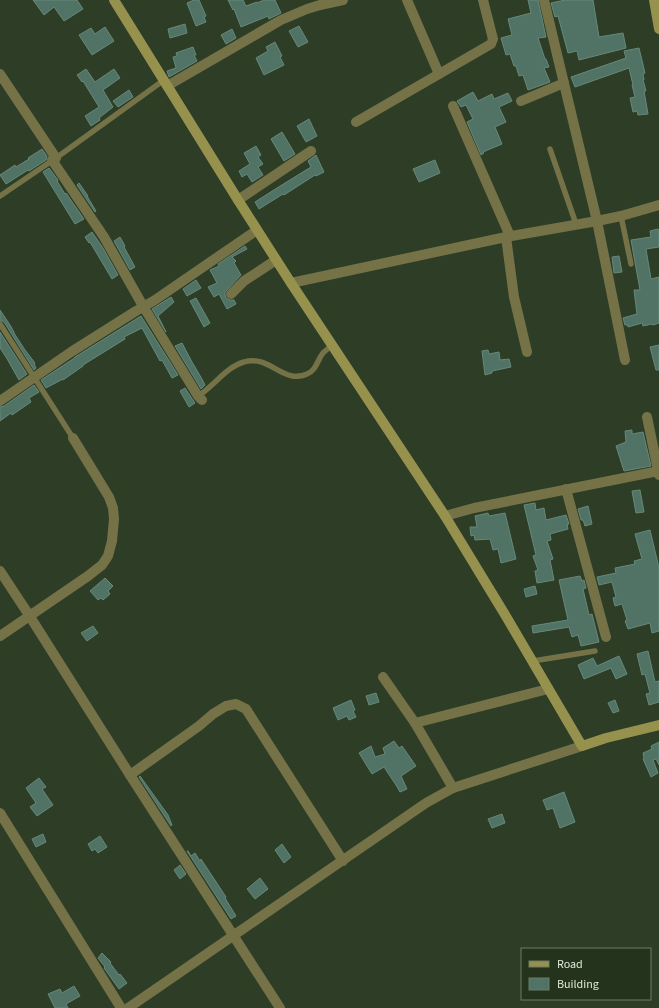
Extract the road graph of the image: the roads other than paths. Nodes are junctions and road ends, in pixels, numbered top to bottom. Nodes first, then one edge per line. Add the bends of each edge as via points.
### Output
1 (114, 0) edge
2 (407, 0) edge
3 (483, 0) edge
4 (544, 0) edge
5 (654, 0) edge
6 (336, 1) edge
7 (659, 29) edge
8 (0, 74) edge
9 (439, 74) junction
10 (166, 83) junction
11 (564, 84) junction
12 (521, 101) dead end
13 (453, 106) dead end
14 (356, 122) dead end
15 (550, 149) dead end
16 (311, 151) dead end
17 (54, 159) junction
18 (0, 196) edge
19 (238, 200) junction
20 (659, 205) edge
21 (621, 216) junction
22 (597, 221) junction
23 (576, 224) junction
24 (257, 230) junction
25 (508, 236) junction
26 (276, 260) junction
27 (631, 264) dead end
28 (291, 283) junction
29 (231, 294) dead end
30 (144, 306) junction
31 (0, 324) edge
32 (332, 345) junction
33 (527, 352) dead end
34 (625, 360) dead end
35 (34, 377) junction
36 (200, 398) joint
37 (0, 401) edge
38 (647, 417) dead end
39 (73, 438) joint
40 (659, 473) edge
41 (566, 490) junction
42 (445, 516) junction
43 (0, 570) edge
44 (29, 615) junction
45 (0, 636) edge
46 (606, 637) dead end
47 (595, 651) dead end
48 (533, 661) junction
49 (383, 677) dead end
50 (548, 689) junction
51 (415, 723) junction
52 (659, 725) edge
53 (582, 746) junction
54 (130, 775) junction
55 (453, 788) junction
56 (0, 813) edge
57 (343, 861) junction
58 (233, 935) junction
59 (121, 1008) edge
60 (128, 1008) edge
61 (280, 1008) edge

1 - 10 street
2 - 9 street
3 - 9 street via 493,39 490,46
4 - 11 street
5 - 7 street
6 - 10 street via 281,20
8 - 17 street
9 - 14 street
10 - 17 lane
10 - 19 street
11 - 12 street
11 - 22 street
13 - 25 street
15 - 23 lane
16 - 19 street
17 - 18 lane
17 - 30 street
19 - 24 street
20 - 21 street
21 - 22 street
21 - 27 lane
22 - 23 street
22 - 34 street
23 - 25 street
24 - 26 street
24 - 30 street
25 - 28 street
25 - 33 street via 514,297
26 - 28 street
26 - 29 street via 244,281
28 - 32 street
30 - 35 street
30 - 36 street
31 - 35 lane
32 - 36 lane via 307,375 293,377 263,362 246,361 226,372
32 - 42 street
35 - 37 street
35 - 39 lane
38 - 40 street
39 - 44 street via 109,497 114,519 112,541 108,556 102,565
40 - 41 street
41 - 42 street
41 - 46 street
42 - 48 street
43 - 44 street
44 - 45 street
44 - 54 street
47 - 48 lane
48 - 50 street
49 - 51 street
50 - 51 street
50 - 53 street
51 - 55 street
52 - 53 street
53 - 55 street
54 - 57 street via 213,714 226,706 236,704 246,709
54 - 58 street
55 - 57 street via 426,803
56 - 59 street
57 - 58 street
58 - 60 street
58 - 61 street

